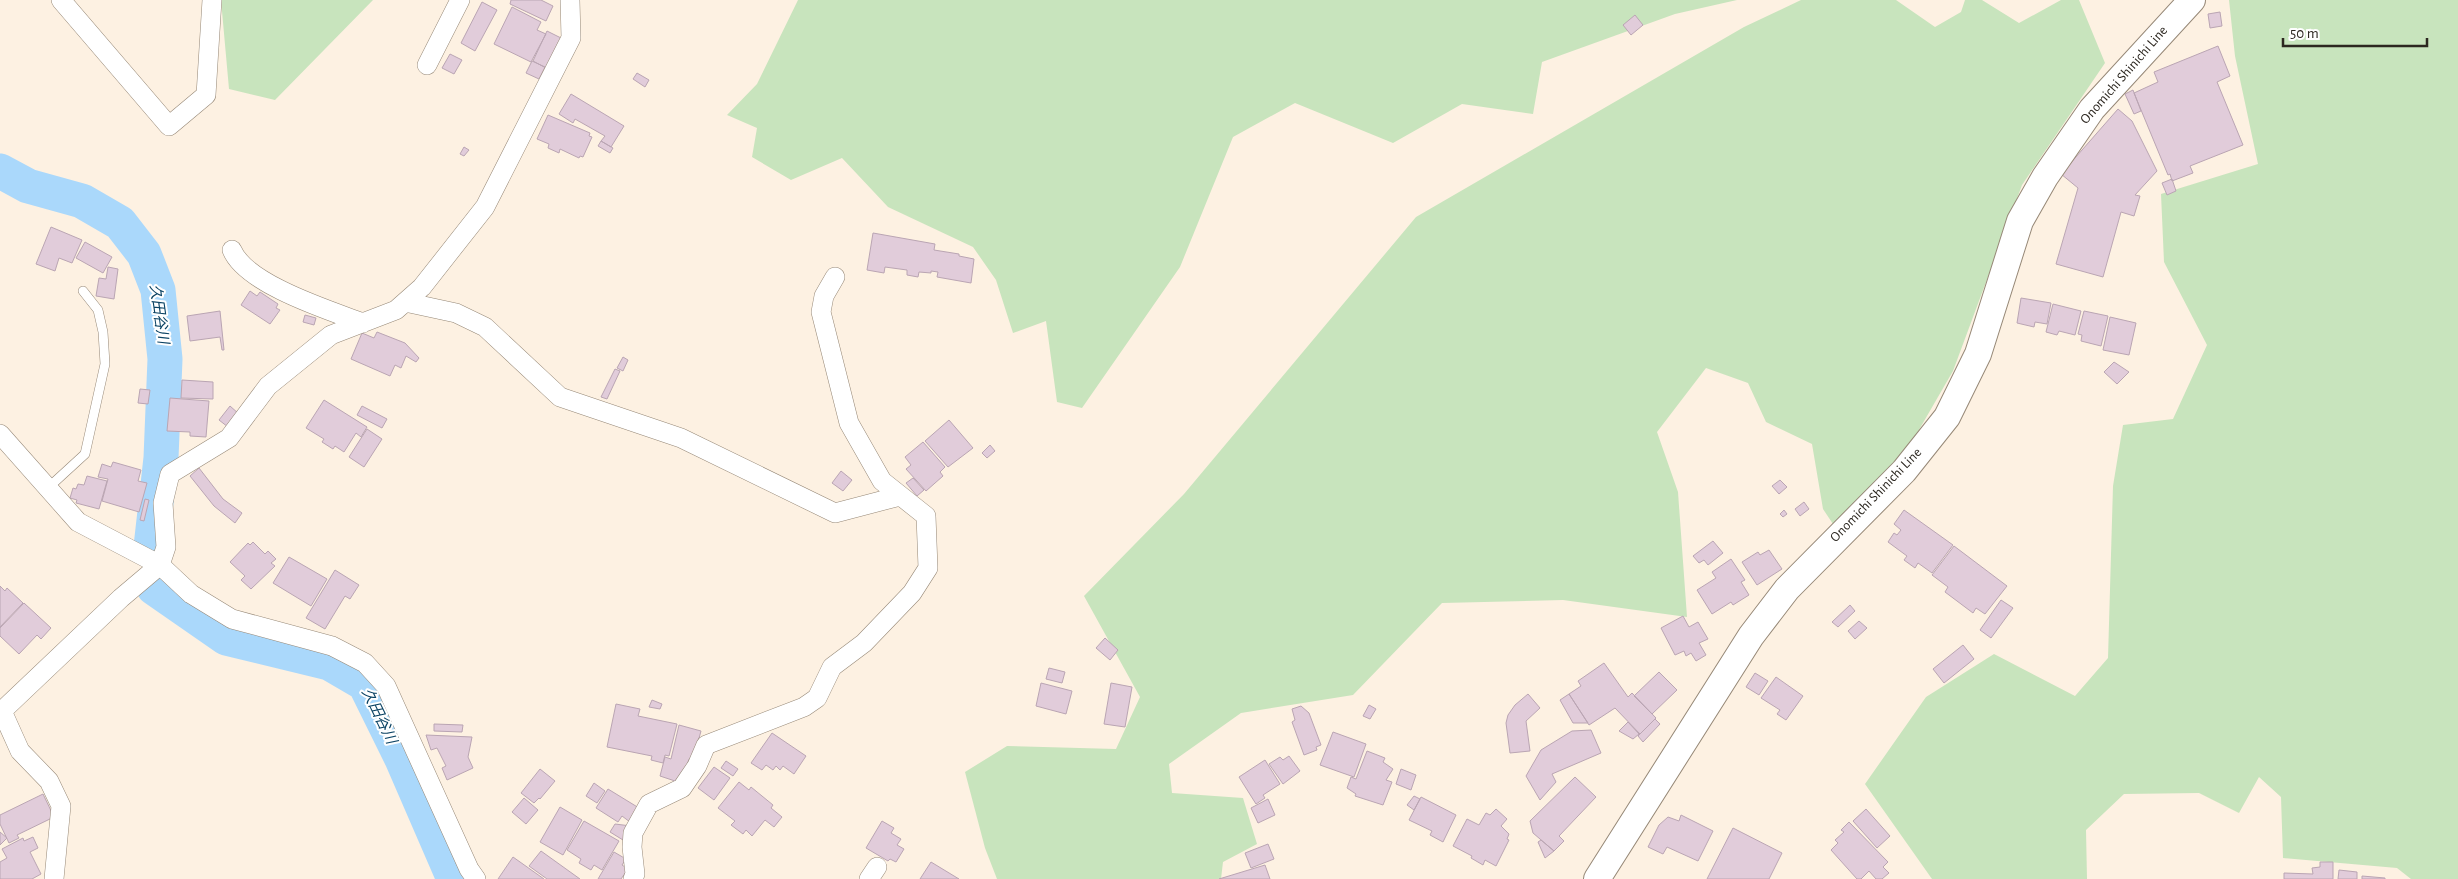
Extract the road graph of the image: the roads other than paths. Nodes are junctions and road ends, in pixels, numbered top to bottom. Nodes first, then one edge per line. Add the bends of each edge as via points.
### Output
1 (61, 0) edge
2 (212, 0) edge
3 (460, 0) edge
4 (570, 0) edge
5 (2192, 0) edge
6 (427, 65) dead end
7 (232, 250) dead end
8 (835, 277) dead end
9 (83, 291) dead end
10 (405, 302) junction
11 (362, 323) junction
12 (0, 434) edge
13 (49, 486) junction
14 (900, 496) junction
15 (160, 565) junction
16 (54, 879) edge
17 (476, 879) edge
18 (633, 879) edge
19 (1597, 879) edge

1 - 2 street via 169,126 206,95
3 - 6 street
4 - 10 street via 571,38 485,207 422,287
5 - 19 main road, Onomichi Shinichi Line via 2092,109 2045,176 2020,220 1978,354 1947,417 1904,471 1788,588 1751,636
7 - 11 street via 236,260 272,286
8 - 14 street via 824,296 821,312 848,423 882,481
9 - 13 lane via 98,310 105,364 85,454
10 - 11 street via 396,310
10 - 14 street via 456,313 484,327 560,397 681,438 835,513
11 - 15 street via 331,335 268,386 229,438 170,474 163,503 166,547
12 - 13 street
13 - 15 street via 78,522
14 - 18 street via 926,516 928,568 912,592 864,643 832,667 817,698 804,707 706,746 682,788 649,804 633,833
15 - 16 street via 2,711 20,750 49,781 61,806
15 - 17 street via 191,594 232,619 332,646 365,663 386,686

